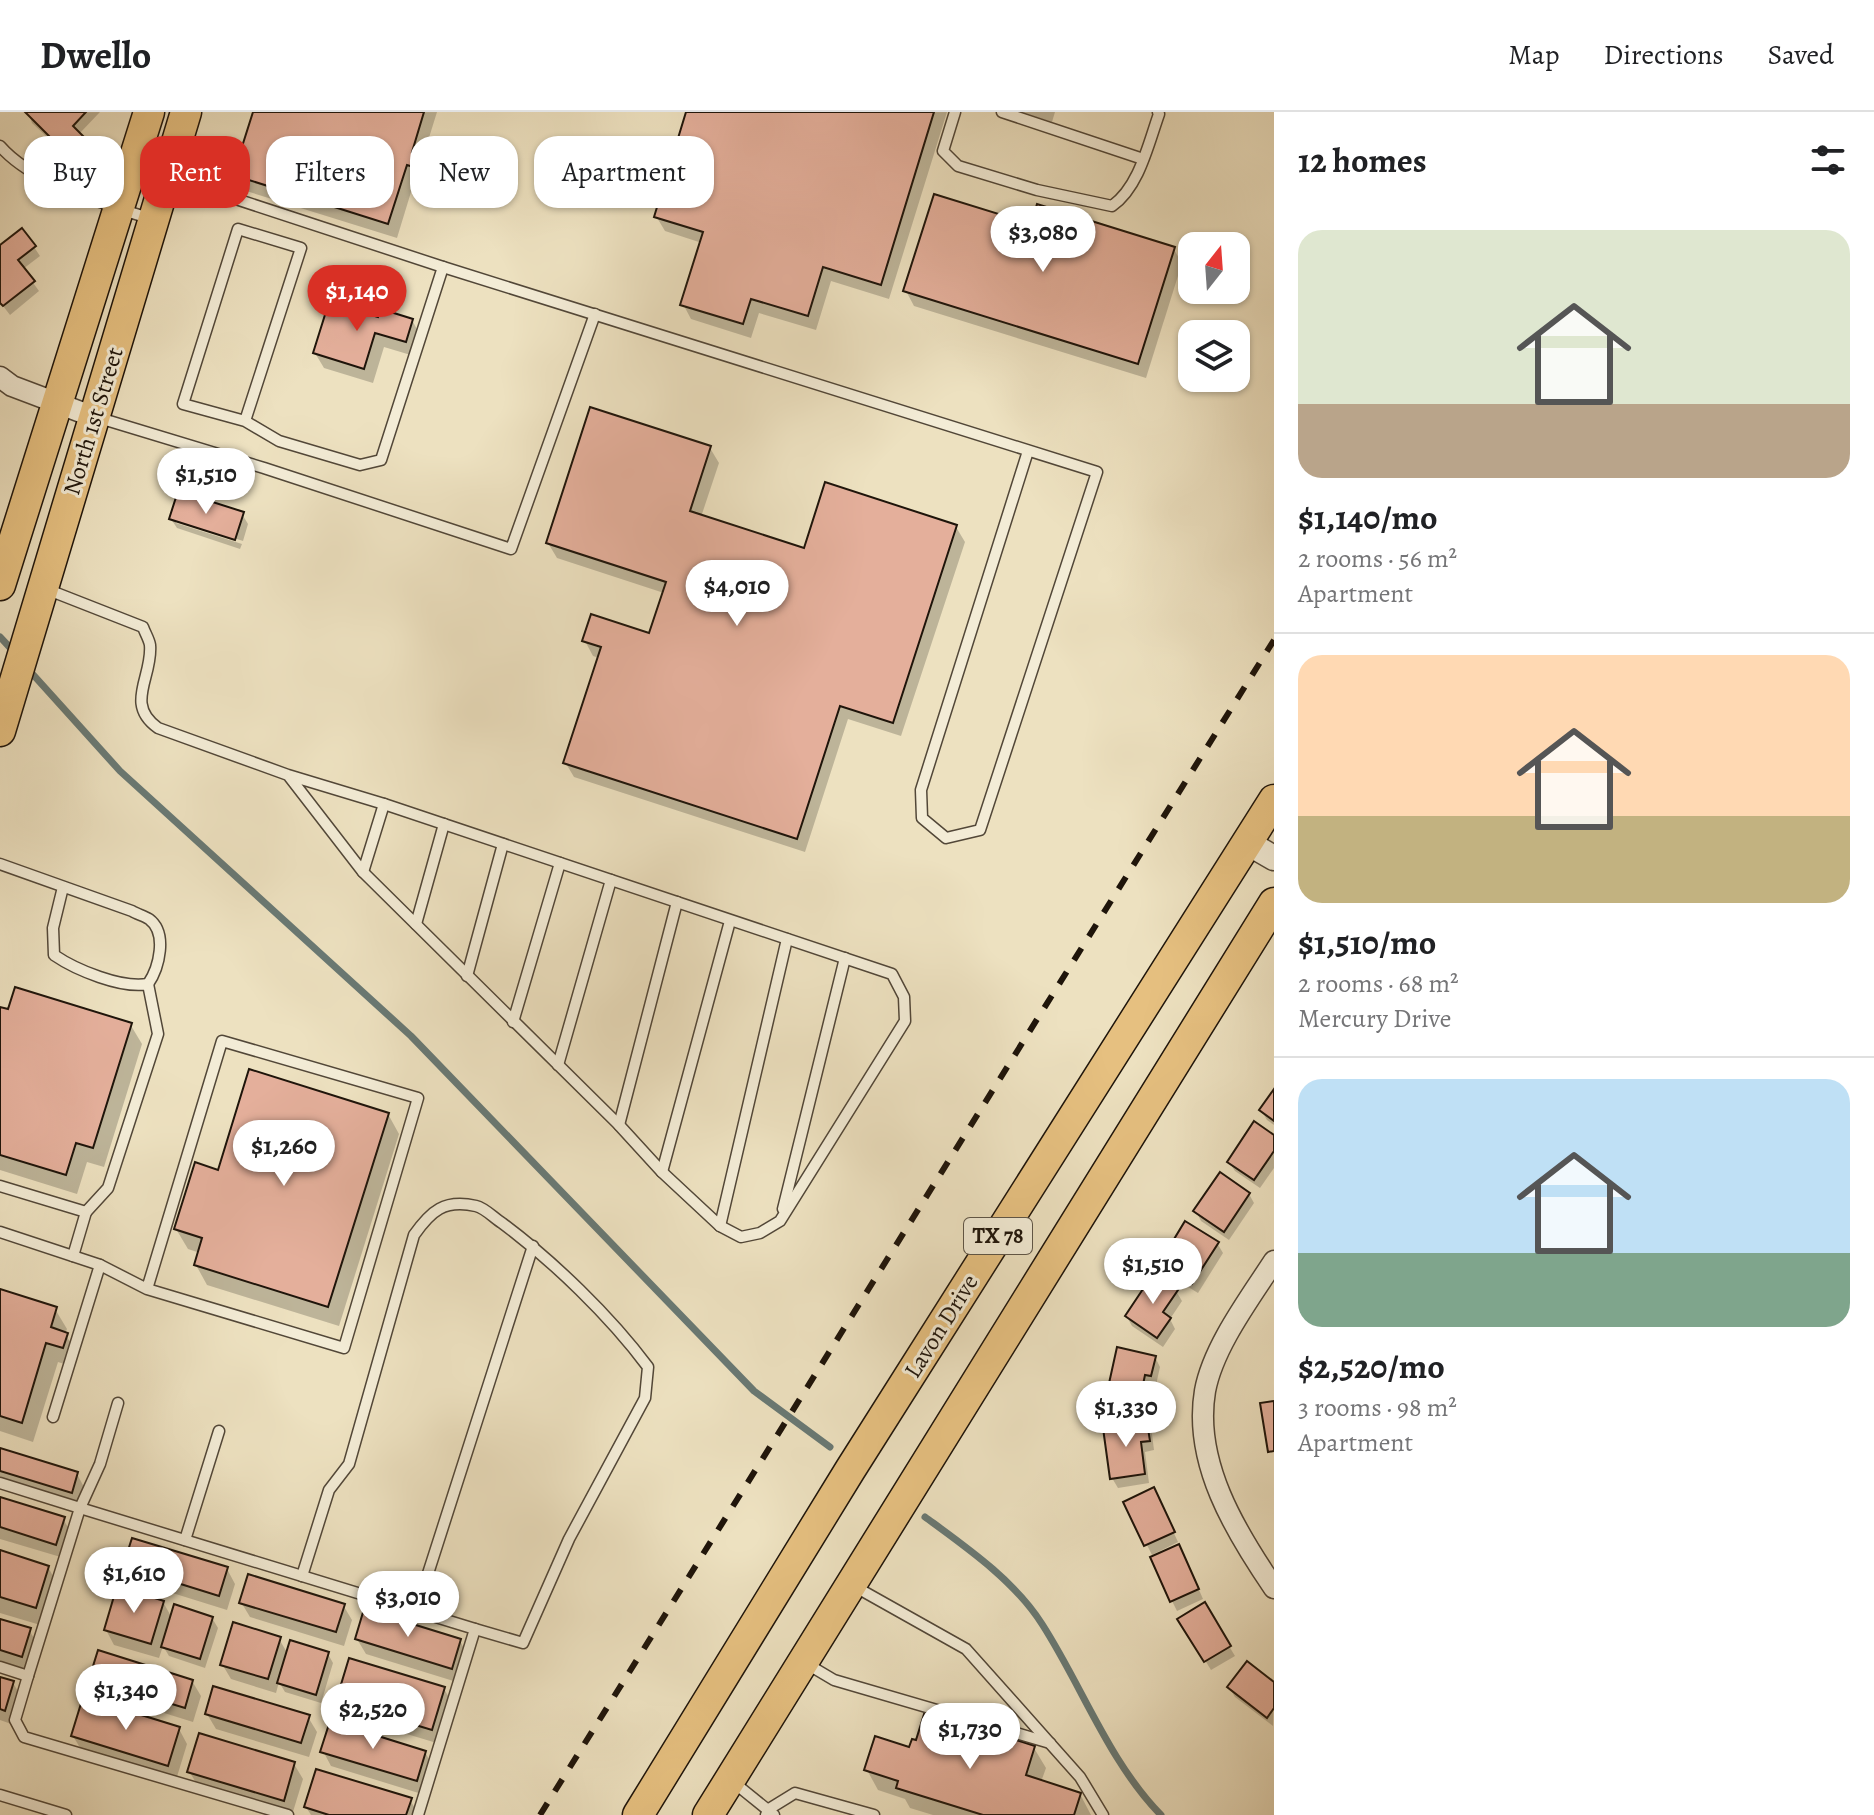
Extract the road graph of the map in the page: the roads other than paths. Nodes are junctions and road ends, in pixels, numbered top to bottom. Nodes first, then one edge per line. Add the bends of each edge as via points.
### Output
1 (149, 112) edge
2 (186, 112) edge
3 (955, 112) edge
4 (1002, 112) edge
5 (1158, 112) edge
6 (179, 136) edge
7 (0, 146) edge
8 (1143, 159) junction
9 (250, 203) edge
10 (157, 208) edge
11 (119, 209) junction
12 (153, 220) junction
13 (443, 267) junction
14 (595, 314) junction
15 (0, 377) edge
16 (57, 404) junction
17 (94, 417) junction
18 (245, 421) junction
19 (1028, 451) junction
20 (6, 542) edge
21 (0, 585) edge
22 (41, 599) junction
23 (0, 731) edge
24 (288, 775) junction
25 (1274, 800) edge
26 (384, 804) junction
27 (444, 824) junction
28 (1248, 843) junction
29 (503, 844) junction
30 (1274, 858) edge
31 (560, 863) junction
32 (0, 864) edge
33 (363, 872) junction
34 (611, 880) junction
35 (63, 887) junction
36 (677, 902) junction
37 (1274, 903) edge
38 (730, 921) junction
39 (416, 924) junction
40 (787, 939) junction
41 (845, 958) junction
42 (467, 976) junction
43 (148, 984) junction
44 (513, 1022) junction
45 (558, 1065) junction
46 (619, 1125) junction
47 (662, 1172) junction
48 (0, 1186) edge
49 (86, 1212) junction
50 (780, 1221) junction
51 (720, 1226) junction
52 (0, 1232) edge
53 (533, 1246) junction
54 (73, 1256) junction
55 (1274, 1261) edge
56 (100, 1265) junction
57 (147, 1289) junction
58 (118, 1403) dead end
59 (53, 1417) dead end
60 (219, 1431) dead end
61 (0, 1483) edge
62 (80, 1508) junction
63 (185, 1540) junction
64 (302, 1576) junction
65 (850, 1585) junction
66 (1274, 1588) edge
67 (416, 1611) junction
68 (475, 1629) junction
69 (802, 1661) junction
70 (0, 1667) edge
71 (28, 1676) junction
72 (1050, 1743) junction
73 (729, 1780) junction
74 (0, 1795) edge
75 (770, 1813) edge
76 (66, 1815) edge
77 (288, 1815) edge
78 (418, 1815) edge
79 (638, 1815) edge
80 (708, 1815) edge
81 (874, 1815) edge
82 (1103, 1815) edge

1 - 11 main road, North 1st Street
2 - 6 main road, North 1st Street
3 - 8 lane via 943,151 958,166 1037,190 1112,206 1125,197
4 - 8 lane
5 - 8 lane
7 - 11 lane via 14,161
9 - 13 lane
10 - 12 main road, North 1st Street
11 - 12 lane
11 - 16 main road, North 1st Street
12 - 17 main road, North 1st Street
13 - 14 lane
13 - 18 lane via 381,460 360,465 279,441
14 - 17 lane via 511,549
14 - 19 lane
15 - 16 street
16 - 17 street
16 - 20 main road, North 1st Street
17 - 22 main road, North 1st Street
18 - 18 lane via 301,248 238,229 183,404
19 - 19 lane via 1097,472 980,830 946,838 922,818 921,790
20 - 21 main road, North 1st Street
22 - 23 main road, North 1st Street
22 - 24 lane via 143,627 150,642 140,704 158,728
24 - 26 lane
24 - 33 lane
25 - 28 main road, Lavon Drive / TX 78
26 - 27 lane
26 - 33 lane
27 - 29 lane
27 - 39 lane
28 - 30 street
28 - 79 main road, Lavon Drive / TX 78
29 - 31 lane
29 - 42 lane
31 - 34 lane
31 - 44 lane
32 - 35 lane
33 - 39 lane
34 - 36 lane
34 - 45 lane
35 - 43 lane via 152,920 159,935 156,973
35 - 43 lane via 53,928 54,955 86,972 137,986
36 - 38 lane
36 - 46 lane
37 - 65 main road, TX 78
38 - 40 lane
38 - 47 lane
39 - 42 lane
40 - 41 lane
40 - 51 lane
41 - 50 lane
41 - 50 lane via 892,974 904,997 905,1021
42 - 44 lane
43 - 49 lane via 158,1034 108,1188
44 - 45 lane
45 - 46 lane
46 - 47 lane
47 - 51 lane
48 - 49 lane
49 - 54 lane
50 - 51 lane via 741,1237
52 - 54 lane
53 - 64 lane via 479,1207 452,1204 429,1214 414,1235 349,1464 329,1490
53 - 67 lane
53 - 68 lane via 648,1367 645,1398 569,1539 523,1643
54 - 56 lane
55 - 66 street via 1227,1334 1206,1388 1203,1422 1214,1480 1242,1540
56 - 57 lane
56 - 59 lane
57 - 57 lane via 344,1348 418,1098 222,1041
58 - 62 lane
60 - 63 lane
61 - 62 lane
62 - 63 lane
62 - 71 lane
63 - 64 lane
64 - 67 lane
65 - 69 main road, TX 78
65 - 72 lane via 966,1649
67 - 68 lane
68 - 78 lane
69 - 72 lane via 834,1680
69 - 73 main road, TX 78
70 - 71 lane
71 - 77 lane via 15,1720 24,1737
72 - 82 lane via 1080,1777
73 - 75 lane
73 - 80 main road, TX 78
74 - 76 lane
75 - 81 lane via 795,1793

